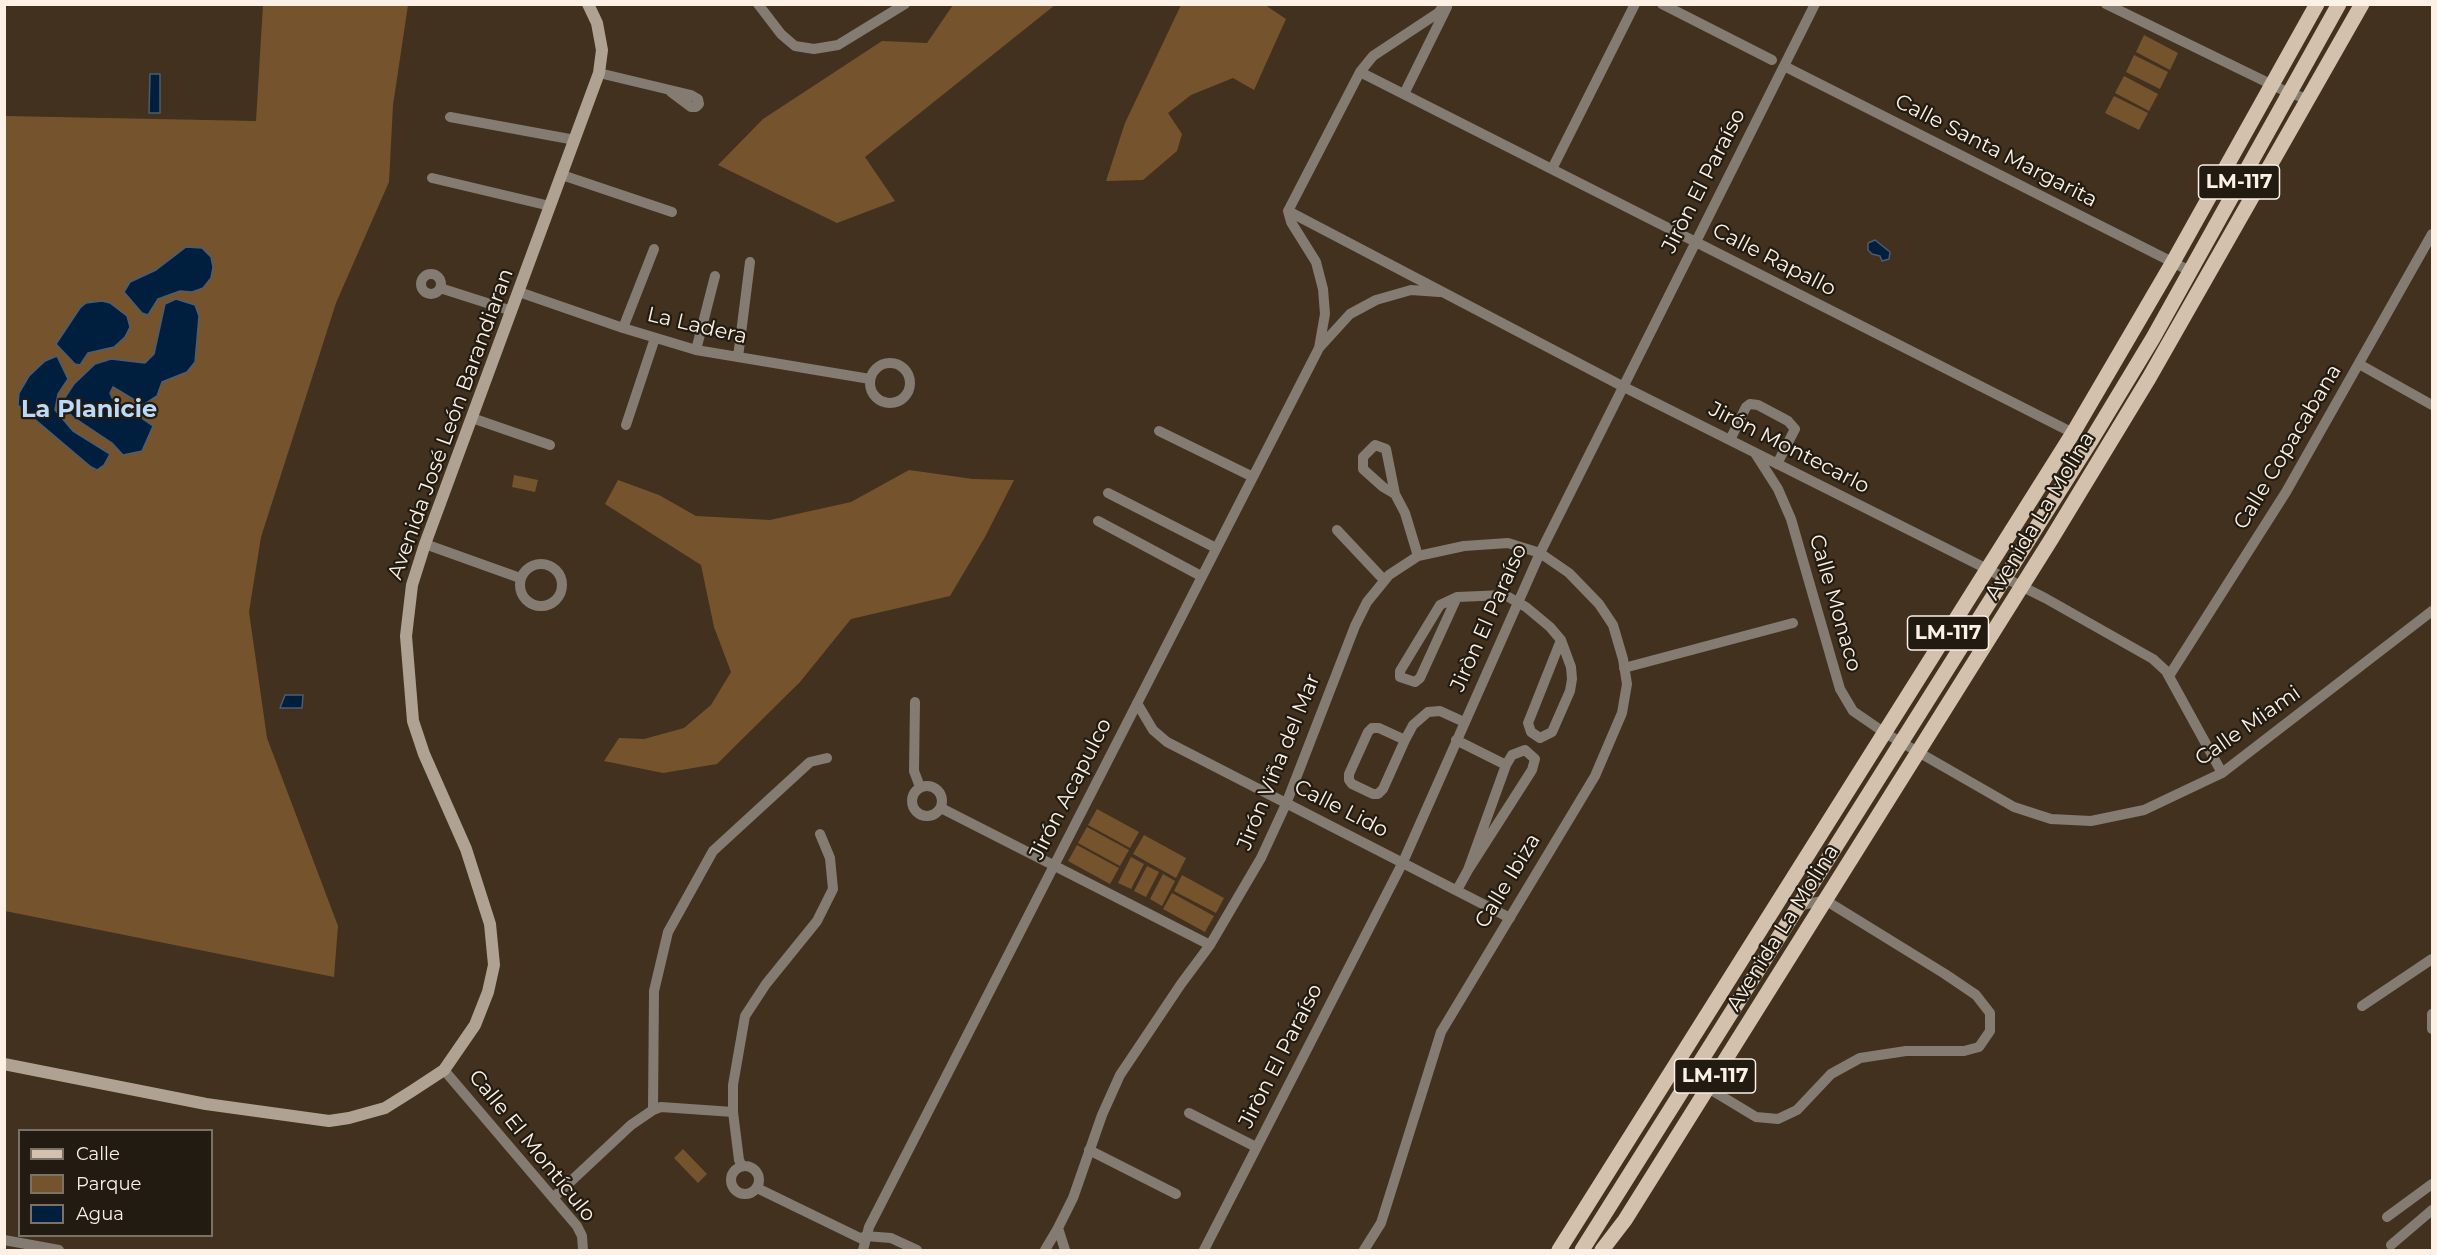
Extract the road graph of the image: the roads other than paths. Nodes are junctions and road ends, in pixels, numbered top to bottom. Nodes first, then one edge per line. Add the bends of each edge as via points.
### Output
1 (588, 4) edge
2 (758, 4) edge
3 (904, 4) edge
4 (1447, 4) edge
5 (1635, 4) edge
6 (1662, 4) edge
7 (1815, 4) edge
8 (2106, 4) edge
9 (2317, 4) edge
10 (2328, 4) edge
11 (2339, 4) edge
12 (2362, 4) edge
13 (2329, 23) junction
14 (1772, 60) dead end
15 (1784, 66) junction
16 (1360, 72) junction
17 (599, 73) junction
18 (2273, 84) junction
19 (671, 92) dead end
20 (2289, 93) junction
21 (1404, 94) junction
22 (2308, 99) junction
23 (450, 117) dead end
24 (575, 140) junction
25 (1552, 169) junction
26 (562, 175) junction
27 (432, 178) dead end
28 (550, 206) junction
29 (1288, 211) junction
30 (672, 212) dead end
31 (2433, 234) edge
32 (1695, 242) junction
33 (654, 249) dead end
34 (750, 261) dead end
35 (2173, 262) junction
36 (2190, 271) junction
37 (715, 276) dead end
38 (440, 288) dead end
39 (519, 292) junction
40 (1444, 292) junction
41 (512, 311) junction
42 (623, 328) junction
43 (655, 338) junction
44 (1319, 348) junction
45 (696, 350) junction
46 (738, 357) junction
47 (2359, 364) junction
48 (870, 379) dead end
49 (1622, 386) junction
50 (2433, 405) edge
51 (472, 418) junction
52 (626, 424) dead end
53 (1159, 431) dead end
54 (2073, 433) junction
55 (1730, 440) junction
56 (550, 445) dead end
57 (1755, 453) junction
58 (1777, 464) junction
59 (1253, 477) junction
60 (1108, 493) dead end
61 (1395, 494) dead end
62 (1098, 521) dead end
63 (1336, 530) dead end
64 (425, 544) junction
65 (1216, 548) junction
66 (1540, 553) junction
67 (1418, 556) junction
68 (1987, 571) junction
69 (1202, 576) junction
70 (520, 578) junction
71 (2005, 579) junction
72 (1384, 580) junction
73 (2022, 587) junction
74 (1457, 597) junction
75 (1517, 602) junction
76 (2433, 611) edge
77 (1793, 623) dead end
78 (1561, 640) junction
79 (1624, 668) junction
80 (2169, 676) junction
81 (915, 702) dead end
82 (1137, 703) junction
83 (1464, 722) junction
84 (1885, 733) junction
85 (1405, 740) junction
86 (1456, 740) junction
87 (1902, 742) junction
88 (1919, 752) junction
89 (827, 758) dead end
90 (1506, 765) junction
91 (2222, 772) junction
92 (920, 788) junction
93 (1286, 804) junction
94 (940, 808) junction
95 (820, 834) dead end
96 (1403, 862) junction
97 (1053, 866) junction
98 (1468, 870) junction
99 (1457, 890) junction
100 (1825, 900) junction
101 (1799, 906) junction
102 (1510, 918) junction
103 (1210, 945) junction
104 (2433, 959) edge
105 (2362, 1006) dead end
106 (2433, 1014) edge
107 (2433, 1029) edge
108 (4, 1064) edge
109 (20, 1067) junction
110 (4, 1070) edge
111 (444, 1070) junction
112 (1708, 1088) junction
113 (653, 1110) junction
114 (733, 1112) junction
115 (1189, 1113) dead end
116 (1256, 1147) junction
117 (1089, 1150) junction
118 (742, 1166) junction
119 (1628, 1178) junction
120 (2433, 1184) edge
121 (757, 1188) junction
122 (1176, 1194) dead end
123 (552, 1198) junction
124 (2433, 1210) edge
125 (2387, 1217) dead end
126 (1058, 1228) junction
127 (4, 1240) edge
128 (864, 1242) edge
129 (2391, 1245) dead end
130 (1561, 1247) edge
131 (59, 1251) edge
132 (582, 1251) edge
133 (917, 1251) edge
134 (1045, 1251) edge
135 (1065, 1251) edge
136 (1204, 1251) edge
137 (1364, 1251) edge
138 (1582, 1251) edge
139 (1602, 1251) edge

1 - 17 street, Avenida José León Barandiaran via 597,23 602,50
2 - 3 street via 795,46 814,49 838,45
4 - 16 street via 1373,56
4 - 21 street
5 - 25 street
6 - 14 street
7 - 15 street, Jiròn El Paraíso
8 - 18 street
9 - 18 main road, Avenida La Molina / LM-117
10 - 13 main road
11 - 13 main road, Avenida La Molina / LM-117
12 - 22 main road, Avenida La Molina / LM-117
13 - 20 main road, Avenida La Molina / LM-117
15 - 32 street, Jiròn El Paraíso
15 - 35 street, Calle Santa Margarita
16 - 21 street, Calle Rapallo
16 - 29 street
17 - 19 street
17 - 24 street, Avenida José León Barandiaran
18 - 20 street
18 - 35 main road, Avenida La Molina / LM-117
20 - 22 street
20 - 36 main road, Avenida La Molina / LM-117
21 - 25 street, Calle Rapallo
22 - 73 main road, Avenida La Molina / LM-117 via 2149,378
23 - 24 street
24 - 26 street, Avenida José León Barandiaran
25 - 32 street, Calle Rapallo
26 - 28 street, Avenida José León Barandiaran
26 - 30 street
27 - 28 street
28 - 39 street, Avenida José León Barandiaran
29 - 40 street, Jirón Montecarlo
29 - 44 street, Jirón Acapulco via 1316,262 1323,289 1325,314
31 - 47 street, Calle Copacabana
32 - 49 street, Jiròn El Paraíso
32 - 54 street, Calle Rapallo
33 - 42 street
34 - 46 street
35 - 36 street, Calle Santa Margarita
35 - 54 main road, Avenida La Molina / LM-117
36 - 71 main road, Avenida La Molina / LM-117
37 - 45 street
38 - 41 street
39 - 41 street, Avenida José León Barandiaran
39 - 42 street, La Ladera
40 - 44 street, Jirón Acapulco via 1411,290 1376,300 1350,314
40 - 49 street, Jirón Montecarlo
41 - 51 street, Avenida José León Barandiaran
42 - 43 street, La Ladera
43 - 45 street, La Ladera
43 - 52 street
44 - 59 street, Jirón Acapulco
45 - 46 street, La Ladera
46 - 48 street, La Ladera
47 - 50 street
47 - 80 street, Calle Copacabana via 2286,492
49 - 55 street, Jirón Montecarlo
49 - 66 street, Jiròn El Paraíso
51 - 56 street
51 - 64 street, Avenida José León Barandiaran
53 - 59 street
54 - 68 main road, Avenida La Molina / LM-117
55 - 57 street, Jirón Montecarlo
55 - 58 street via 1746,407 1758,405 1795,429
57 - 58 street, Jirón Montecarlo
57 - 84 street, Calle Monaco via 1791,519 1843,696 1859,717
58 - 68 street, Jirón Montecarlo
59 - 65 street, Jirón Acapulco
60 - 65 street
61 - 67 street
62 - 69 street
63 - 72 street
64 - 70 street
64 - 111 street, Avenida José León Barandiaran via 412,585 406,636 413,721 466,849 487,912 494,964 475,1025
65 - 69 street, Jirón Acapulco
66 - 67 street, Jirón Viña del Mar via 1508,543 1464,546
66 - 75 street, Jiròn El Paraíso
66 - 79 street, Calle Ibiza via 1569,573 1599,604 1613,626
67 - 72 street, Jirón Viña del Mar
68 - 71 street, Jirón Montecarlo
68 - 84 main road, Avenida La Molina / LM-117
69 - 82 street, Jirón Acapulco
70 - 70 street via 523,598 534,606 554,602 562,591 557,570 544,564 530,567
71 - 73 street, Jirón Montecarlo
71 - 87 main road, Avenida La Molina / LM-117
72 - 93 street, Jirón Viña del Mar via 1355,626
73 - 80 street, Jirón Montecarlo via 2153,659
73 - 88 main road, Avenida La Molina / LM-117
74 - 74 street via 1440,605 1400,671 1401,677 1415,682 1420,678
74 - 75 street via 1499,595
75 - 78 street
75 - 83 street, Jiròn El Paraíso
76 - 91 street, Calle Miami
77 - 79 street
78 - 78 street via 1528,723 1531,732 1540,738 1552,732 1570,691 1571,667
79 - 102 street, Calle Ibiza via 1627,684 1622,713 1595,776
80 - 91 street, Jirón Montecarlo
81 - 92 street via 914,771
82 - 93 street, Calle Lido via 1161,737
82 - 97 street, Jirón Acapulco
83 - 85 street via 1440,711 1428,712 1413,725
83 - 86 street, Jiròn El Paraíso
84 - 87 street, Calle Monaco
84 - 130 main road, Avenida La Molina / LM-117
85 - 85 street via 1378,794 1352,784 1349,774 1372,728
86 - 90 street
86 - 96 street, Jiròn El Paraíso
87 - 88 street, Calle Miami
87 - 101 main road, Avenida La Molina / LM-117
88 - 91 street, Calle Miami via 2014,807 2051,819 2091,821 2144,810
88 - 100 main road, Avenida La Molina / LM-117
89 - 113 street via 810,762 713,851 668,932 654,991
90 - 98 street
90 - 98 street via 1518,751 1525,750 1535,759 1533,770
92 - 94 street via 930,786 938,790
92 - 94 street via 912,799 916,812 929,816
93 - 96 street, Calle Lido
93 - 103 street, Jirón Viña del Mar via 1261,858
94 - 97 street
95 - 114 street via 830,858 833,889 818,921 766,984 746,1016 733,1085
96 - 99 street, Calle Lido
96 - 116 street, Jiròn El Paraíso
97 - 103 street
97 - 128 street, Jirón Acapulco
98 - 99 street
99 - 102 street, Calle Lido
100 - 101 street
100 - 112 main road, Avenida La Molina / LM-117
100 - 112 street via 1976,995 1990,1013 1990,1031 1979,1047 1964,1051 1906,1051 1860,1058 1831,1074 1797,1110 1778,1119 1756,1117
101 - 119 main road, Avenida La Molina / LM-117
102 - 137 street, Calle Ibiza via 1441,1032 1381,1223
103 - 117 street, Jirón Viña del Mar via 1120,1075
104 - 105 street
106 - 107 street
108 - 109 street, Avenida José León Barandiaran
109 - 110 street
109 - 111 street, Avenida José León Barandiaran via 206,1104 328,1121 385,1108
111 - 123 street, Calle El Montículo
112 - 139 main road, Avenida La Molina / LM-117
113 - 114 street via 661,1107
113 - 123 street via 631,1125
114 - 118 street
115 - 116 street
116 - 136 street, Jiròn El Paraíso
117 - 122 street
117 - 126 street, Jirón Viña del Mar
118 - 121 street via 757,1172
118 - 121 street via 733,1172 734,1188 748,1194
119 - 130 main road
119 - 138 main road, Avenida La Molina / LM-117
120 - 125 street
121 - 128 street
123 - 132 street, Calle El Montículo via 580,1231
124 - 129 street
126 - 134 street, Jirón Viña del Mar
126 - 135 street
127 - 131 street
128 - 133 street via 891,1238

